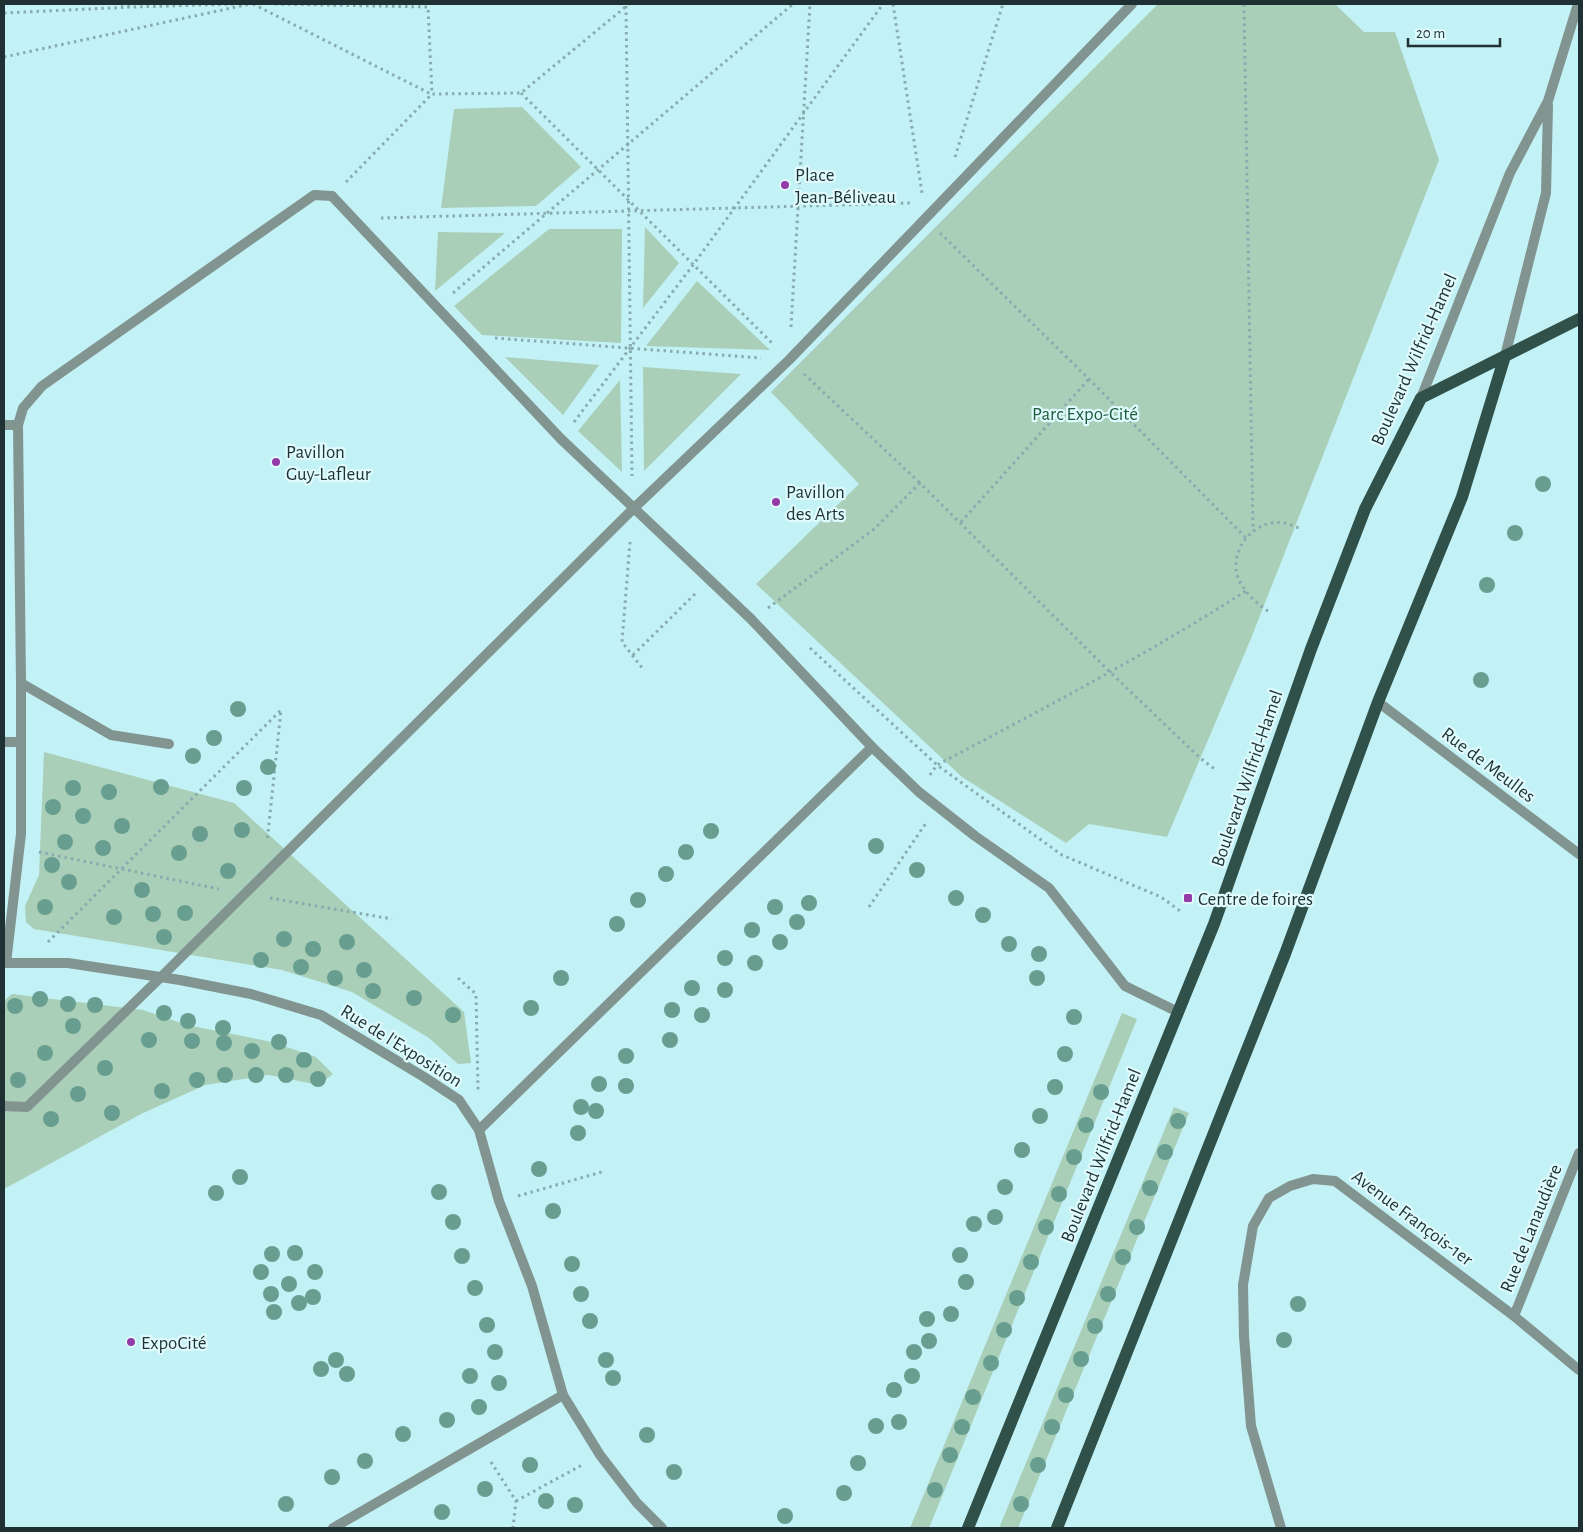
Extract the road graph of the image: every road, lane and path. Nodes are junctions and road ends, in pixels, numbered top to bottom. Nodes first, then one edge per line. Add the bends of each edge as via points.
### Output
1 (121, 4) edge
2 (236, 4) edge
3 (251, 4) edge
4 (275, 4) edge
5 (793, 4) edge
6 (810, 4) edge
7 (883, 4) edge
8 (893, 4) edge
9 (1003, 4) edge
10 (1132, 4) edge
11 (1244, 4) edge
12 (1578, 4) edge
13 (628, 5) edge
14 (132, 7) junction
15 (4, 13) edge
16 (4, 57) edge
17 (521, 93) junction
18 (432, 94) junction
19 (1548, 101) junction
20 (804, 112) junction
21 (628, 145) junction
22 (952, 165) dead end
23 (598, 170) junction
24 (332, 196) junction
25 (629, 200) junction
26 (923, 203) junction
27 (798, 206) junction
28 (734, 208) junction
29 (629, 211) junction
30 (639, 211) junction
31 (547, 213) junction
32 (353, 218) junction
33 (925, 218) junction
34 (693, 265) junction
35 (436, 307) junction
36 (1579, 319) edge
37 (464, 336) junction
38 (631, 347) junction
39 (1505, 356) junction
40 (789, 360) junction
41 (1089, 379) junction
42 (1421, 398) junction
43 (4, 425) edge
44 (18, 425) junction
45 (561, 440) junction
46 (920, 483) junction
47 (633, 508) junction
48 (961, 522) junction
49 (1299, 528) dead end
50 (1253, 531) junction
51 (1246, 538) junction
52 (709, 580) junction
53 (1246, 591) junction
54 (1268, 611) dead end
55 (775, 615) dead end
56 (810, 648) dead end
57 (633, 655) junction
58 (644, 669) dead end
59 (1110, 672) junction
60 (21, 683) junction
61 (1378, 702) junction
62 (4, 742) edge
63 (21, 742) junction
64 (169, 744) dead end
65 (872, 747) junction
66 (937, 764) junction
67 (1216, 770) dead end
68 (918, 792) junction
69 (937, 807) junction
70 (19, 848) junction
71 (1579, 854) edge
72 (121, 868) junction
73 (263, 875) junction
74 (245, 894) junction
75 (869, 907) dead end
76 (1183, 913) dead end
77 (392, 918) dead end
78 (5, 963) edge
79 (27, 963) junction
80 (161, 977) junction
81 (458, 978) dead end
82 (1178, 1012) junction
83 (478, 1091) dead end
84 (4, 1106) edge
85 (479, 1130) junction
86 (1579, 1154) edge
87 (605, 1171) dead end
88 (498, 1201) junction
89 (1514, 1316) junction
90 (1579, 1370) edge
91 (563, 1395) junction
92 (479, 1443) junction
93 (600, 1455) junction
94 (516, 1500) junction
95 (333, 1528) edge
96 (513, 1528) edge
97 (662, 1528) edge
98 (968, 1528) edge
99 (1057, 1528) edge
100 (1281, 1528) edge

1 - 14 path
2 - 14 path
3 - 16 path
3 - 18 path
4 - 18 path via 428,7
5 - 21 path
6 - 20 path
7 - 20 path
8 - 26 path
9 - 22 path
10 - 33 street
11 - 50 path
12 - 19 street, Boulevard Wilfrid-Hamel
13 - 17 path
13 - 21 path
14 - 15 path
17 - 18 path
17 - 23 path
18 - 24 path
19 - 39 street, Boulevard Wilfrid-Hamel via 1546,193
19 - 42 street, Boulevard Wilfrid-Hamel via 1510,173
20 - 27 path
20 - 28 path
21 - 23 path
21 - 25 path
23 - 25 path
23 - 31 path
24 - 32 street
24 - 44 street via 314,195 42,386 23,408
25 - 29 path
25 - 30 path
26 - 27 path
26 - 33 path
27 - 28 path
27 - 40 path
28 - 30 path
28 - 34 path
29 - 30 path
29 - 31 path
29 - 38 path
30 - 34 path
31 - 32 path
31 - 35 path
32 - 35 street
33 - 40 street
33 - 41 path
34 - 38 path
34 - 40 path
35 - 37 street
36 - 39 main road
37 - 38 path
37 - 45 street
38 - 40 path
38 - 45 path
38 - 47 path
39 - 42 main road
39 - 61 main road, Boulevard Wilfrid-Hamel via 1462,497
40 - 46 path
40 - 47 street
41 - 48 path
41 - 51 path
42 - 82 main road, Boulevard Wilfrid-Hamel via 1365,508 1218,912
43 - 44 street
44 - 60 street
45 - 47 street
46 - 48 path
46 - 55 path via 873,530 768,608
47 - 52 street
47 - 57 path via 622,642
47 - 73 street
48 - 59 path
49 - 50 path via 1283,523 1266,524
50 - 51 path
51 - 53 path via 1238,551 1236,571
52 - 57 path
52 - 65 street via 751,619
53 - 54 path via 1256,604
53 - 59 path
56 - 66 path
57 - 58 path
59 - 66 path
59 - 67 path
60 - 63 street
60 - 64 street via 111,735
61 - 71 street, Rue de Meulles
61 - 99 main road, Boulevard Wilfrid-Hamel via 1285,954
62 - 63 street
63 - 70 street
65 - 68 street
65 - 85 street
66 - 68 path
66 - 76 path via 1062,855 1161,897
68 - 69 street
69 - 75 path
69 - 82 street via 1049,888 1125,986
70 - 72 path
70 - 78 street
72 - 73 path via 282,710
72 - 74 path
72 - 79 path
73 - 74 street
74 - 77 path
74 - 80 street
78 - 79 street, Rue de l'Exposition
79 - 80 street, Rue de l'Exposition via 68,963
80 - 84 street via 26,1107
80 - 85 street, Rue de l'Exposition via 251,994 321,1015 459,1100
81 - 83 path via 476,994
82 - 98 main road, Boulevard Wilfrid-Hamel
85 - 88 street, Rue de l'Exposition
86 - 89 street, Rue de Lanaudière
87 - 88 path
88 - 91 street, Rue de l'Exposition via 532,1286
89 - 90 street, Avenue François-1er
89 - 100 street, Avenue François-1er via 1335,1181 1313,1179 1290,1186 1269,1198 1253,1226 1243,1285 1244,1336 1251,1426
91 - 92 street
91 - 93 street, Rue de l'Exposition
92 - 94 path
92 - 95 street
93 - 94 path
93 - 97 street, Rue de l'Exposition via 637,1503
94 - 96 path

